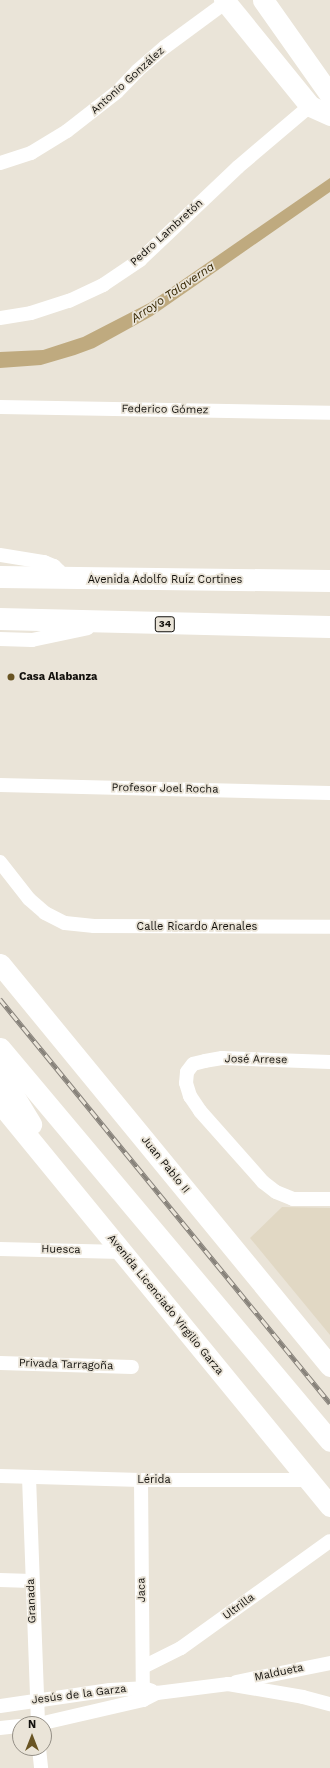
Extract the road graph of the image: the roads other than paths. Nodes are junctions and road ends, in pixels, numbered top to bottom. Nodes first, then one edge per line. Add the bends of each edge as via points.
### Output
1 (262, 0) edge
2 (226, 1) edge
3 (330, 93) edge
4 (310, 106) junction
5 (330, 115) edge
6 (0, 163) edge
7 (0, 318) edge
8 (0, 407) edge
9 (330, 413) edge
10 (0, 556) edge
11 (0, 577) edge
12 (62, 579) junction
13 (330, 581) edge
14 (0, 620) edge
15 (111, 623) junction
16 (330, 627) edge
17 (0, 639) edge
18 (0, 785) edge
19 (330, 793) edge
20 (0, 862) edge
21 (330, 927) edge
22 (0, 964) edge
23 (0, 1048) edge
24 (330, 1062) edge
25 (0, 1074) edge
26 (0, 1103) edge
27 (77, 1197) junction
28 (330, 1199) edge
29 (0, 1249) edge
30 (122, 1252) junction
31 (0, 1363) edge
32 (330, 1366) edge
33 (132, 1367) dead end
34 (330, 1441) edge
35 (0, 1476) edge
36 (29, 1477) junction
37 (141, 1480) junction
38 (307, 1480) junction
39 (330, 1506) edge
40 (330, 1541) edge
41 (0, 1580) edge
42 (32, 1581) junction
43 (330, 1663) edge
44 (144, 1667) junction
45 (228, 1684) junction
46 (148, 1694) junction
47 (36, 1701) junction
48 (330, 1704) edge
49 (0, 1706) edge
50 (37, 1716) edge
51 (52, 1720) edge
52 (12, 1727) edge
53 (0, 1728) edge
54 (40, 1756) edge
55 (41, 1768) edge

1 - 3 main road
2 - 4 main road
2 - 6 street, Antonio González via 165,47 117,92 72,128 31,153
3 - 4 main road
4 - 5 main road
4 - 7 street, Pedro Lambretón via 238,167 140,260 103,285 69,300 31,313
8 - 9 street, Federico Gómez
10 - 12 street via 44,562 54,566
11 - 12 main road, Avenida Adolfo Ruíz Cortines
12 - 13 main road, Avenida Adolfo Ruíz Cortines
14 - 15 main road, 34
15 - 16 main road, 34
15 - 17 street via 32,640
18 - 19 street, Profesor Joel Rocha
20 - 21 street, Calle Ricardo Arenales via 29,899 45,913 65,923 102,926
22 - 32 main road, Juan Pablo II
23 - 34 main road
24 - 28 street, José Arrese via 222,1058 193,1064 187,1072 186,1083 190,1096 200,1111 263,1182 276,1192 293,1199
25 - 27 main road
26 - 27 main road, Avenida Licenciado Virgilio Garza
27 - 30 main road, Avenida Licenciado Virgilio Garza
29 - 30 street, Huesca
30 - 38 main road, Avenida Licenciado Virgilio Garza
31 - 33 street, Privada Tarragoña
35 - 36 street, Lérida
36 - 37 street, Lérida
36 - 42 street, Granada
37 - 38 street, Lérida
37 - 44 street, Jaca
38 - 39 main road, Avenida Licenciado Virgilio Garza
40 - 44 street, Ultrilla via 181,1648
41 - 42 street
42 - 47 street, Granada
43 - 45 street, Maldueta
44 - 46 street, Jaca
45 - 46 street, Jesús de la Garza
45 - 48 street, Jesús de la Garza
46 - 47 street, Jesús de la Garza via 110,1690
46 - 51 street, Jesús de la Garza
47 - 49 street, Jesús de la Garza
47 - 50 street, Granada
52 - 53 street
54 - 55 street

